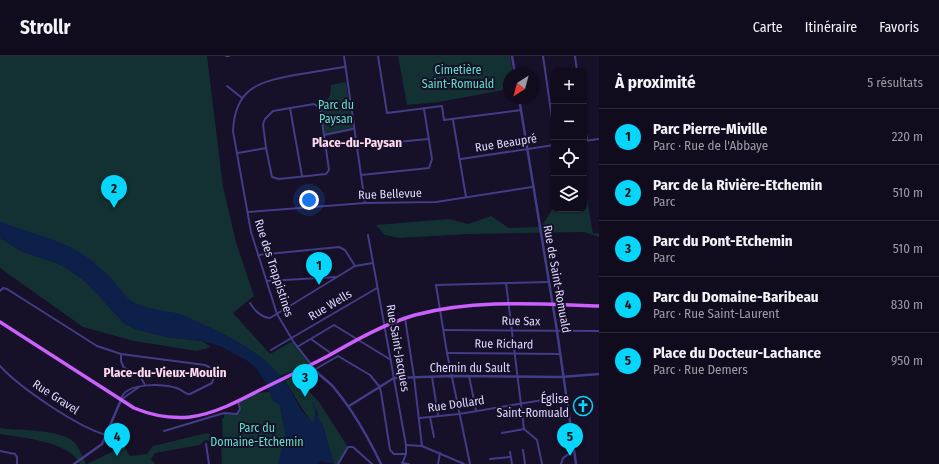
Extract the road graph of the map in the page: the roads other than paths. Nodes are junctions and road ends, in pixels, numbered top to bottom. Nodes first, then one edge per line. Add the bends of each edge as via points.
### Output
1 (226, 56) edge
2 (229, 56) edge
3 (344, 56) edge
4 (378, 56) edge
5 (512, 56) edge
6 (543, 56) edge
7 (575, 56) edge
8 (344, 67) junction
9 (514, 68) edge
10 (577, 68) edge
11 (227, 86) dead end
12 (242, 98) junction
13 (520, 104) edge
14 (290, 108) junction
15 (424, 109) junction
16 (521, 110) junction
17 (551, 111) edge
18 (453, 120) junction
19 (353, 129) junction
20 (324, 135) junction
21 (428, 139) junction
22 (599, 139) edge
23 (587, 140) edge
24 (551, 145) edge
25 (357, 146) junction
26 (266, 148) junction
27 (527, 149) junction
28 (238, 153) junction
29 (461, 159) junction
30 (302, 176) junction
31 (361, 176) junction
32 (532, 187) junction
33 (466, 197) junction
34 (365, 203) junction
35 (248, 212) junction
36 (368, 235) dead end
37 (258, 255) junction
38 (373, 263) junction
39 (355, 266) junction
40 (337, 276) junction
41 (267, 281) junction
42 (548, 282) junction
43 (506, 283) junction
44 (378, 288) junction
45 (0, 291) edge
46 (250, 303) dead end
47 (509, 304) junction
48 (552, 304) junction
49 (599, 306) edge
50 (440, 310) junction
51 (277, 314) junction
52 (405, 318) junction
53 (0, 322) edge
54 (384, 326) junction
55 (444, 330) junction
56 (512, 330) junction
57 (557, 331) junction
58 (599, 331) edge
59 (292, 339) junction
60 (311, 339) junction
61 (356, 340) junction
62 (297, 347) junction
63 (271, 350) dead end
64 (447, 352) junction
65 (514, 353) junction
66 (121, 354) junction
67 (332, 354) junction
68 (560, 354) junction
69 (391, 360) junction
70 (311, 365) junction
71 (0, 366) edge
72 (314, 370) junction
73 (599, 374) edge
74 (452, 376) junction
75 (469, 376) junction
76 (414, 377) junction
77 (432, 377) junction
78 (518, 377) junction
79 (564, 377) junction
80 (394, 378) junction
81 (145, 385) junction
82 (379, 386) junction
83 (567, 396) junction
84 (121, 400) junction
85 (238, 401) junction
86 (521, 403) junction
87 (349, 406) junction
88 (476, 410) junction
89 (459, 414) junction
90 (438, 415) junction
91 (430, 417) junction
92 (420, 418) junction
93 (524, 429) junction
94 (164, 431) dead end
95 (502, 433) dead end
96 (106, 435) junction
97 (434, 437) dead end
98 (206, 444) dead end
99 (406, 445) junction
100 (422, 446) junction
101 (522, 450) dead end
102 (574, 450) junction
103 (0, 451) edge
104 (510, 452) dead end
105 (440, 453) junction
106 (406, 454) junction
107 (510, 457) junction
108 (490, 459) dead end
109 (402, 463) edge
110 (17, 464) edge
111 (74, 464) edge
112 (208, 464) edge
113 (338, 464) edge
114 (372, 464) edge
115 (381, 464) edge
116 (409, 464) edge
117 (438, 464) edge
118 (464, 464) edge
119 (470, 464) edge
120 (512, 464) edge
121 (525, 464) edge
122 (542, 464) edge
123 (561, 464) edge
124 (576, 464) edge

1 - 2 street
3 - 8 street
4 - 15 street via 387,113
5 - 9 street
6 - 17 street
7 - 10 street
8 - 12 street, Rue des Trappistines via 267,80 253,87
8 - 19 street
11 - 12 street
12 - 28 street, Rue des Trappistines via 234,120
13 - 16 street, Rue de Saint-Romuald
14 - 20 street via 314,104 318,106
14 - 26 street via 273,111 265,119 263,124
14 - 30 street
15 - 18 street via 442,106 444,120
15 - 21 street
16 - 18 street
16 - 27 street, Rue de Saint-Romuald
18 - 29 street
19 - 20 street
19 - 25 street
20 - 30 street via 328,172
21 - 25 street
21 - 31 street via 432,159 429,168
22 - 23 street
24 - 27 street, Rue Beaupré
25 - 31 street
26 - 28 street
26 - 30 street via 272,177 278,179
27 - 29 street, Rue Beaupré
27 - 32 street, Rue de Saint-Romuald
28 - 35 street, Rue des Trappistines
29 - 33 street
31 - 34 street
32 - 33 street, Rue Bellevue
32 - 42 street, Rue de Saint-Romuald
33 - 34 street, Rue Bellevue via 436,202
34 - 35 street, Rue Bellevue
35 - 37 street, Rue des Trappistines
36 - 38 street, Rue Saint-Jacques
37 - 39 street via 338,247 345,250
37 - 41 street, Rue des Trappistines
38 - 39 street
38 - 44 street, Rue Saint-Jacques
39 - 40 street
40 - 41 street
40 - 51 street
41 - 51 street, Rue des Trappistines
42 - 43 street
42 - 48 street, Rue de Saint-Romuald
43 - 47 street
43 - 50 street via 436,285
44 - 54 street, Rue Saint-Jacques
44 - 59 street, Rue Wells
45 - 66 street via 3,288 7,289 94,345
46 - 51 street via 256,311 267,318
47 - 48 main road
47 - 50 main road
47 - 56 street
48 - 49 main road
48 - 57 street, Rue de Saint-Romuald
50 - 52 main road
50 - 55 street
51 - 59 street, Rue des Trappistines
52 - 54 main road
52 - 76 street
53 - 84 main road
54 - 61 main road
54 - 69 street, Rue Saint-Jacques
55 - 56 street, Rue Sax
55 - 64 street
56 - 57 street, Rue Sax
56 - 65 street
57 - 58 street, Rue Sax
57 - 68 street, Rue de Saint-Romuald
59 - 62 street, Rue des Trappistines
59 - 63 street, Rue Wells
60 - 61 street via 334,325
60 - 62 street
60 - 67 street
61 - 67 main road
61 - 69 street
62 - 70 street, Rue des Trappistines
64 - 65 street, Rue Richard
64 - 74 street
65 - 68 street, Rue Richard
65 - 78 street
66 - 81 street via 124,368 140,376
66 - 81 street via 202,364 209,367 214,377 212,383 189,395 179,389
67 - 70 main road
68 - 79 street, Rue de Saint-Romuald
69 - 80 street, Rue Saint-Jacques
70 - 72 street
70 - 85 main road
71 - 96 street, Rue Gravel via 42,400 83,425
72 - 82 street via 338,356 370,375
72 - 87 street via 333,386
73 - 79 street, Chemin du Sault
74 - 75 street, Chemin du Sault
74 - 77 street, Chemin du Sault
74 - 89 street
75 - 78 street, Chemin du Sault
75 - 88 street
76 - 77 street, Chemin du Sault
76 - 80 street, Chemin du Sault
76 - 92 street
77 - 90 street
78 - 79 street, Chemin du Sault
78 - 86 street
79 - 83 street, Rue de Saint-Romuald
80 - 82 street, Chemin du Sault
80 - 99 street, Rue Saint-Jacques
81 - 84 street via 122,394
82 - 87 street, Chemin du Sault
82 - 106 street via 390,450 394,454
83 - 86 street, Rue Dollard
83 - 102 street, Rue de Saint-Romuald
84 - 85 main road via 146,413 181,417 206,413
84 - 96 street
85 - 94 street via 240,409 237,414 224,413
86 - 88 street, Rue Dollard
86 - 93 street
87 - 115 street via 367,434
88 - 89 street, Rue Dollard
89 - 90 street, Rue Dollard
89 - 119 street
90 - 91 street, Rue Dollard
91 - 92 street, Rue Dollard
91 - 97 street
92 - 100 street
93 - 95 street
93 - 122 street via 537,440
96 - 111 street via 104,442 97,449
98 - 112 street
99 - 100 street
99 - 106 street, Rue Saint-Jacques
100 - 105 street
101 - 121 street
102 - 123 street via 563,458
102 - 124 street, Rue de Saint-Romuald
103 - 110 street via 15,454 18,457
104 - 107 street
105 - 117 street
105 - 118 street
106 - 109 street, Rue Saint-Jacques
107 - 108 street
107 - 120 street
109 - 116 street
113 - 114 street via 348,447 353,447

